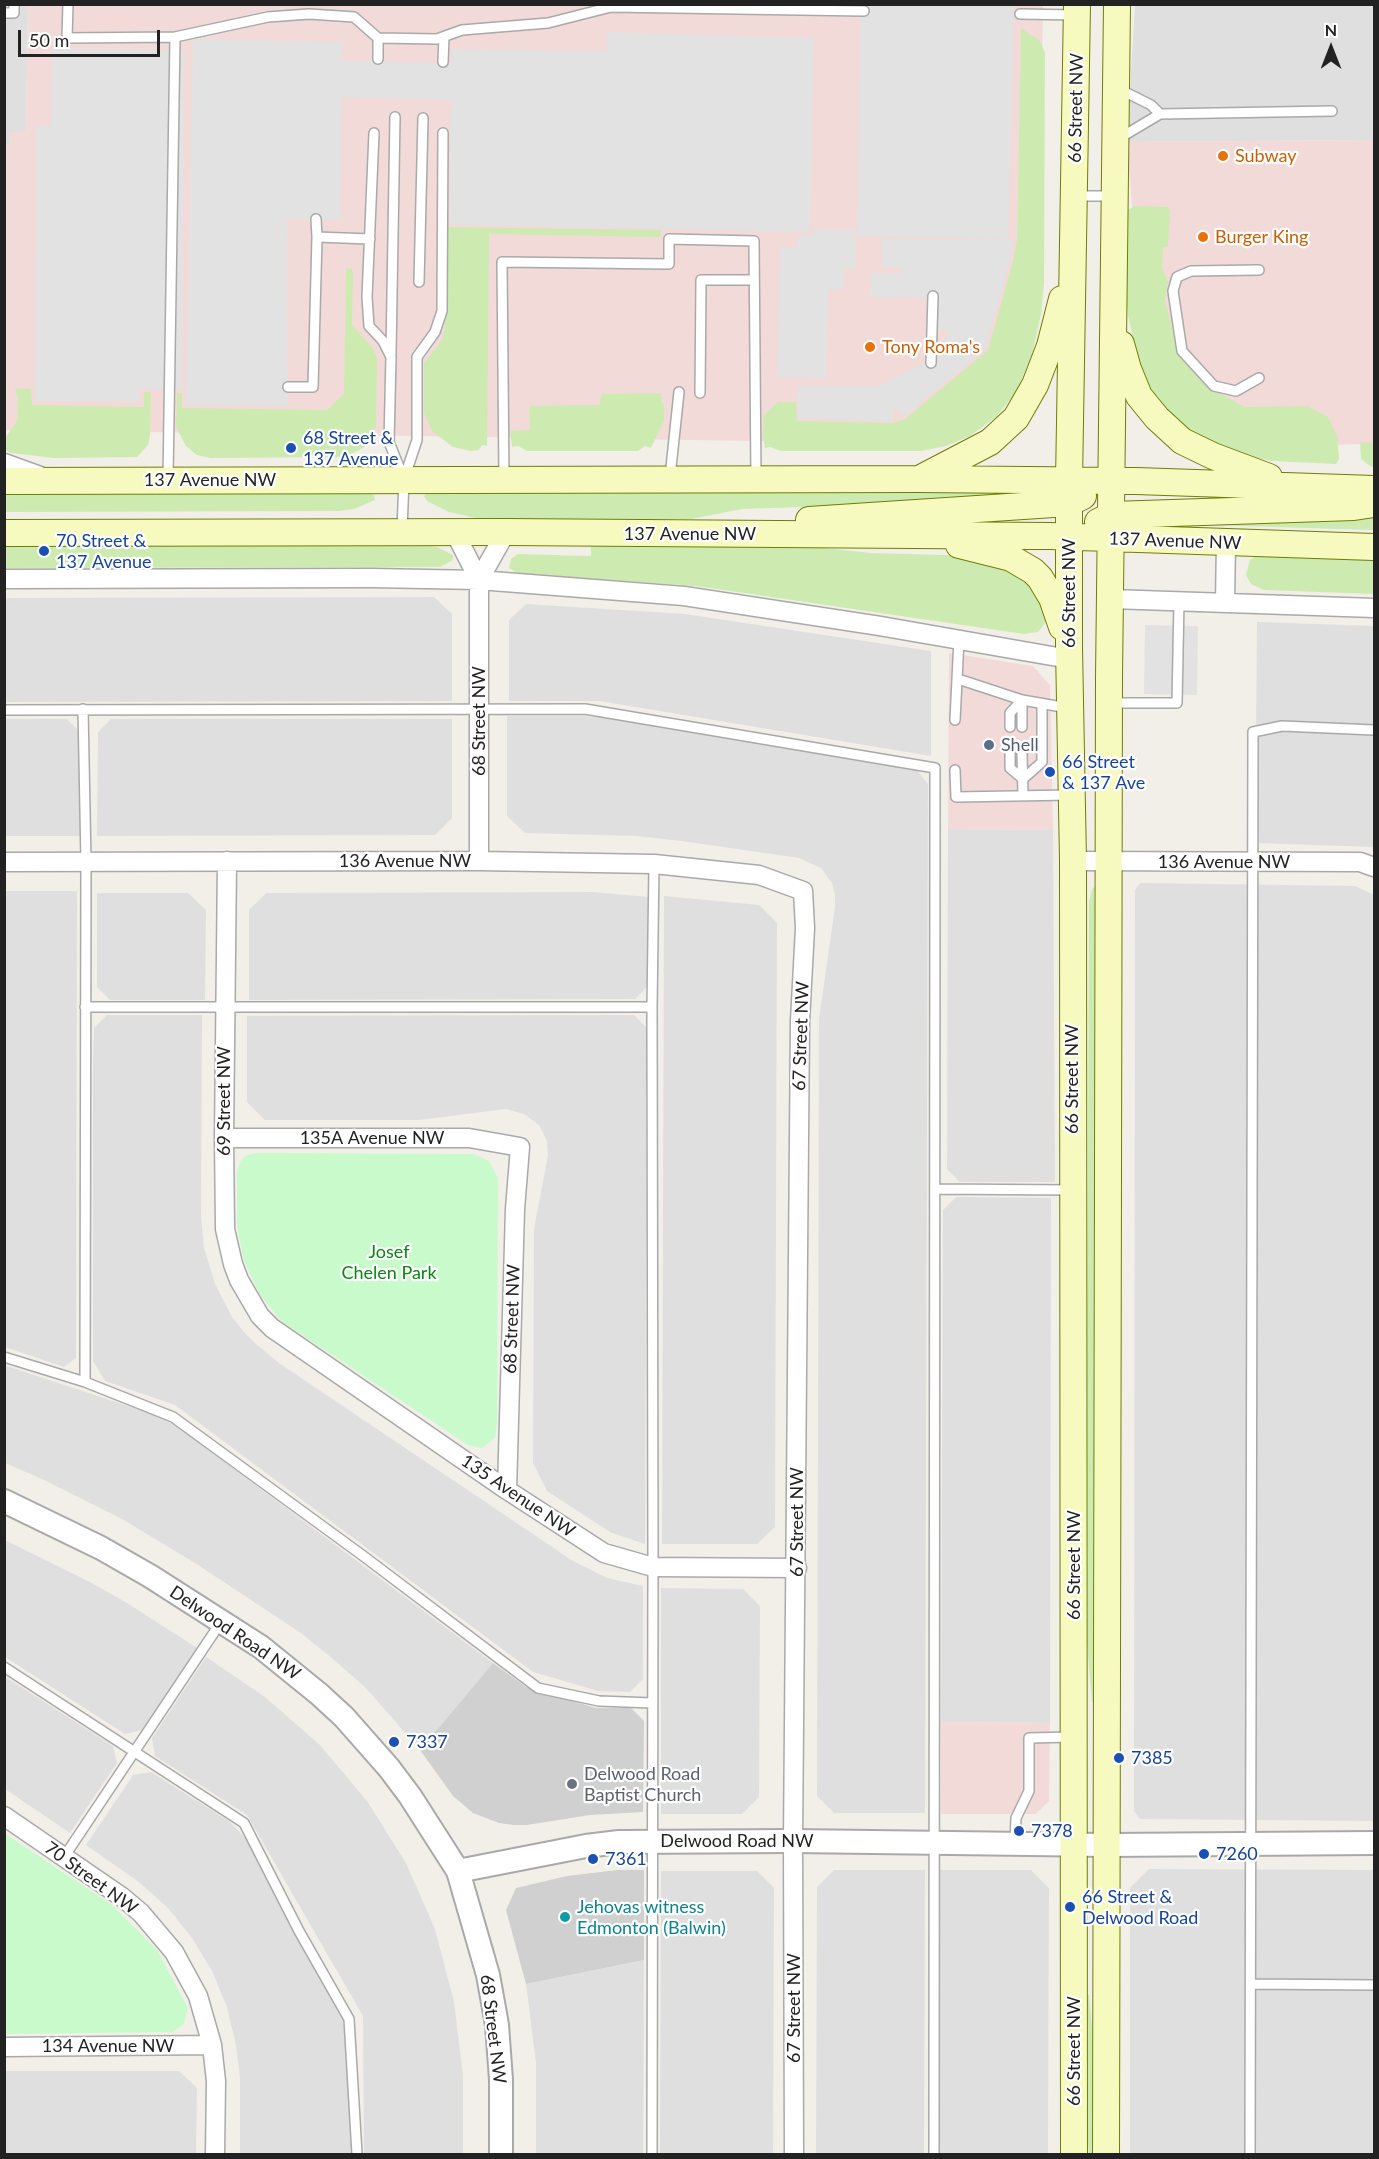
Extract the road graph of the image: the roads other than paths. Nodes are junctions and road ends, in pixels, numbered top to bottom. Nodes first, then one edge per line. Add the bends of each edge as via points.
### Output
1 (14, 4) edge
2 (68, 4) edge
3 (1117, 4) edge
4 (835, 8) edge
5 (1077, 10) edge
6 (864, 11) dead end
7 (4, 13) edge
8 (1020, 14) dead end
9 (175, 37) junction
10 (444, 37) junction
11 (378, 38) junction
12 (378, 59) dead end
13 (443, 62) dead end
14 (1116, 87) junction
15 (1332, 111) dead end
16 (1160, 114) junction
17 (395, 117) dead end
18 (423, 118) dead end
19 (374, 133) dead end
20 (443, 133) dead end
21 (1116, 140) junction
22 (1074, 196) junction
23 (1115, 196) junction
24 (316, 219) dead end
25 (317, 237) junction
26 (370, 239) junction
27 (1073, 258) junction
28 (1259, 270) dead end
29 (754, 280) junction
30 (419, 282) dead end
31 (933, 296) dead end
32 (1114, 321) junction
33 (391, 357) junction
34 (931, 363) dead end
35 (1259, 378) dead end
36 (288, 387) dead end
37 (679, 392) dead end
38 (699, 393) dead end
39 (4, 463) edge
40 (404, 479) junction
41 (504, 479) junction
42 (669, 479) junction
43 (756, 479) junction
44 (918, 479) junction
45 (168, 480) junction
46 (1112, 480) junction
47 (4, 481) edge
48 (53, 481) junction
49 (1298, 486) junction
50 (1374, 489) edge
51 (1069, 492) junction
52 (1374, 504) edge
53 (1112, 527) junction
54 (402, 532) junction
55 (506, 532) junction
56 (4, 533) edge
57 (455, 533) junction
58 (705, 535) junction
59 (922, 536) junction
60 (1070, 536) junction
61 (1226, 542) junction
62 (1374, 547) edge
63 (4, 579) edge
64 (478, 580) junction
65 (1111, 599) junction
66 (1179, 602) junction
67 (1225, 603) junction
68 (1374, 608) edge
69 (959, 639) junction
70 (1069, 653) junction
71 (958, 679) junction
72 (1022, 700) junction
73 (1042, 704) junction
74 (1110, 704) junction
75 (479, 708) junction
76 (1070, 708) junction
77 (83, 709) junction
78 (4, 710) edge
79 (955, 720) dead end
80 (1010, 727) dead end
81 (1022, 727) dead end
82 (1374, 730) edge
83 (1010, 753) dead end
84 (1022, 753) dead end
85 (955, 770) dead end
86 (1023, 779) junction
87 (1070, 795) junction
88 (1023, 796) junction
89 (227, 861) junction
90 (479, 861) junction
91 (1072, 861) junction
92 (1109, 861) junction
93 (4, 862) edge
94 (86, 862) junction
95 (1252, 862) junction
96 (654, 864) junction
97 (1374, 867) edge
98 (803, 891) joint
99 (85, 1007) junction
100 (225, 1007) junction
101 (652, 1007) junction
102 (224, 1138) junction
103 (520, 1148) joint
104 (935, 1189) junction
105 (1072, 1190) junction
106 (272, 1328) joint
107 (4, 1358) edge
108 (85, 1382) junction
109 (507, 1490) junction
110 (4, 1501) edge
111 (653, 1567) junction
112 (797, 1568) junction
113 (222, 1621) junction
114 (4, 1667) edge
115 (652, 1703) junction
116 (1075, 1737) junction
117 (134, 1751) junction
118 (4, 1816) edge
119 (652, 1841) junction
120 (793, 1841) junction
121 (935, 1843) junction
122 (1250, 1843) junction
123 (1374, 1843) edge
124 (1016, 1844) junction
125 (1075, 1844) junction
126 (1108, 1845) junction
127 (64, 1857) junction
128 (458, 1871) junction
129 (1251, 1984) junction
130 (1374, 1985) edge
131 (212, 2045) junction
132 (4, 2047) edge
133 (215, 2154) edge
134 (357, 2154) edge
135 (501, 2154) edge
136 (652, 2154) edge
137 (794, 2154) edge
138 (934, 2154) edge
139 (1074, 2154) edge
140 (1107, 2154) edge
141 (1250, 2154) edge

1 - 7 lane via 14,13
2 - 9 lane via 67,38
3 - 14 main road, 66 Street NW
4 - 6 lane
4 - 10 lane via 611,7 548,23 462,30
5 - 8 lane
5 - 22 main road, 66 Street NW
9 - 11 lane via 268,17 309,14 354,17
9 - 45 lane
10 - 11 lane
10 - 13 lane
11 - 12 lane
14 - 16 lane
14 - 21 main road, 66 Street NW
15 - 16 lane
16 - 21 lane
17 - 33 lane
18 - 30 lane
19 - 26 lane
20 - 40 lane via 442,311 435,332 417,357 417,440
21 - 23 main road, 66 Street NW
22 - 23 lane
22 - 27 main road, 66 Street NW
23 - 32 main road, 66 Street NW
24 - 25 lane
25 - 26 lane
25 - 36 lane via 313,387
26 - 33 lane via 369,326
27 - 44 main road via 1050,346 1035,386 1016,418 990,442
27 - 51 main road, 66 Street NW
28 - 35 lane via 1191,271 1176,278 1173,291 1182,351 1214,386 1236,391
29 - 38 lane via 701,280
29 - 41 lane via 754,241 669,239 669,264 502,262
29 - 43 lane
31 - 34 lane
32 - 46 main road, 66 Street NW
32 - 49 main road via 1139,396 1182,441 1246,470
33 - 40 lane via 389,441
37 - 42 lane
39 - 48 street, 137 Avenue NW
40 - 41 main road, 137 Avenue NW
40 - 45 main road, 137 Avenue NW
40 - 54 lane
41 - 42 main road, 137 Avenue NW
42 - 43 main road, 137 Avenue NW
43 - 44 main road, 137 Avenue NW
44 - 51 main road, 137 Avenue NW
45 - 48 main road, 137 Avenue NW
46 - 49 main road
46 - 51 main road
46 - 53 main road, 66 Street NW
47 - 48 main road, 137 Avenue NW
49 - 50 main road
51 - 58 main road
51 - 60 main road, 66 Street NW
52 - 53 main road
53 - 60 main road, 137 Avenue NW
53 - 61 main road, 137 Avenue NW
53 - 65 main road, 66 Street NW
54 - 56 main road, 137 Avenue NW
54 - 57 main road, 137 Avenue NW
55 - 57 main road, 137 Avenue NW
55 - 58 main road, 137 Avenue NW
55 - 64 street
57 - 64 street, 68 Street NW
58 - 59 main road, 137 Avenue NW
59 - 60 main road, 137 Avenue NW
59 - 70 main road via 1011,558 1033,571 1052,598
60 - 70 main road, 66 Street NW
61 - 62 main road, 137 Avenue NW
61 - 67 street
63 - 64 street
64 - 69 street via 684,596
64 - 75 street, 68 Street NW
65 - 66 street
65 - 74 main road, 66 Street NW
66 - 67 street
66 - 74 lane via 1177,704
67 - 68 street
69 - 70 street
69 - 71 lane
70 - 76 main road, 66 Street NW
71 - 72 lane
71 - 79 lane
72 - 73 lane
72 - 80 lane via 1010,713
72 - 81 lane
73 - 76 lane
73 - 86 lane via 1042,762
74 - 92 main road, 66 Street NW
75 - 77 lane
75 - 90 street, 68 Street NW
75 - 104 lane via 585,709 935,768
76 - 87 main road, 66 Street NW
77 - 78 lane
77 - 94 lane
82 - 95 lane via 1282,726 1253,732
83 - 86 lane via 1010,768
84 - 86 lane
85 - 88 lane via 956,797
86 - 88 lane
87 - 88 lane
87 - 91 main road, 66 Street NW
89 - 90 street, 136 Avenue NW
89 - 94 street, 136 Avenue NW
89 - 100 street, 69 Street NW
90 - 96 street, 136 Avenue NW
91 - 92 street, 136 Avenue NW
91 - 105 main road, 66 Street NW
92 - 95 street, 136 Avenue NW
92 - 126 main road, 66 Street NW
93 - 94 street, 136 Avenue NW
94 - 99 lane
95 - 97 street, 136 Avenue NW via 1360,862
95 - 122 lane
96 - 98 street, 136 Avenue NW via 759,875
96 - 101 lane
98 - 112 street, 67 Street NW
99 - 100 lane
99 - 108 lane
100 - 101 lane
100 - 102 street, 69 Street NW
101 - 111 lane
102 - 103 street, 135A Avenue NW via 469,1138
102 - 106 street, 69 Street NW via 228,1246 249,1299
103 - 109 street, 68 Street NW via 514,1221
104 - 105 lane
104 - 121 lane
105 - 116 main road, 66 Street NW
106 - 109 street, 135 Avenue NW
107 - 108 lane
108 - 115 lane via 173,1417 537,1688 599,1701
109 - 111 street, 135 Avenue NW via 604,1553
110 - 113 street, Delwood Road NW via 101,1548
111 - 112 street, 135 Avenue NW
111 - 115 lane
112 - 120 street, 67 Street NW
113 - 117 lane
113 - 128 street, Delwood Road NW via 291,1669 344,1717 410,1796
114 - 117 lane
115 - 119 lane
116 - 124 lane via 1029,1738 1029,1791 1016,1818
116 - 125 main road, 66 Street NW
117 - 127 lane
117 - 134 lane via 244,1823 349,2019
118 - 127 street, 70 Street NW
119 - 120 street, Delwood Road NW
119 - 128 street, Delwood Road NW via 586,1846
119 - 136 lane
120 - 121 street, Delwood Road NW
120 - 137 street, 67 Street NW
121 - 124 street, Delwood Road NW
121 - 138 lane
122 - 123 street
122 - 126 street
122 - 129 lane
124 - 125 street, Delwood Road NW
125 - 126 street
125 - 139 main road, 66 Street NW
126 - 140 main road, 66 Street NW
127 - 131 street, 70 Street NW via 122,1897 159,1932 198,1996
128 - 135 street, 68 Street NW via 488,1975 497,2025
129 - 130 lane
129 - 141 lane
131 - 132 street, 134 Avenue NW
131 - 133 street, 70 Street NW via 216,2081

